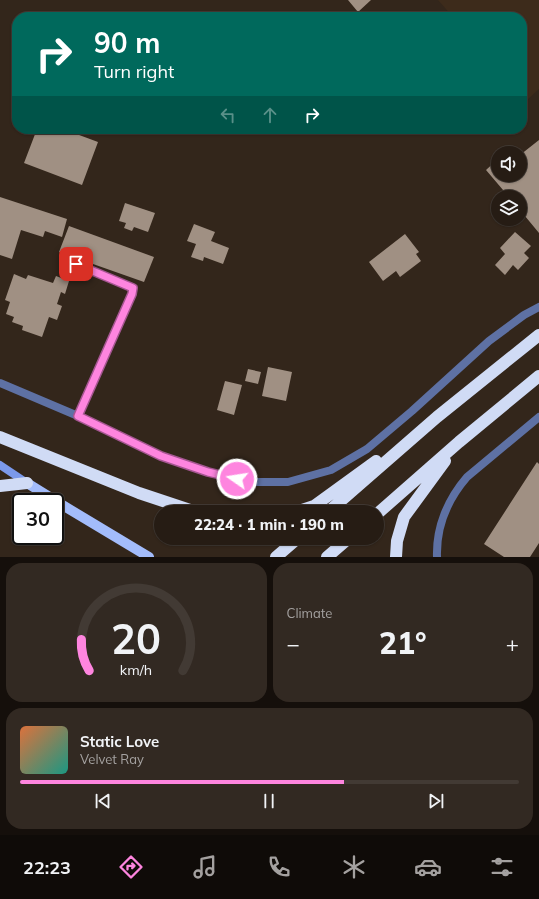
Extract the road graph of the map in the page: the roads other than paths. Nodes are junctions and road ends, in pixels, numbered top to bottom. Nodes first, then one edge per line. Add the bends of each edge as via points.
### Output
1 (76, 264) dead end
2 (539, 307) edge
3 (539, 335) edge
4 (539, 376) edge
5 (0, 383) edge
6 (78, 416) junction
7 (437, 417) junction
8 (539, 417) edge
9 (0, 437) edge
10 (459, 442) junction
11 (0, 466) edge
12 (27, 483) junction
13 (0, 486) edge
14 (175, 505) edge
15 (315, 505) edge
16 (336, 505) edge
17 (384, 508) edge
18 (290, 545) edge
19 (341, 545) edge
20 (149, 557) edge
21 (276, 557) edge
22 (327, 557) edge
23 (396, 557) edge
24 (437, 557) edge

1 - 6 lane via 133,288
2 - 6 street via 489,341 367,449 331,470 288,482 252,482 208,472 161,456
3 - 7 highway
4 - 10 highway
5 - 6 street
7 - 15 highway
7 - 16 highway
8 - 24 street via 458,488 440,524 436,544
9 - 14 highway
10 - 17 highway
10 - 23 highway via 404,517 397,540
11 - 12 main road
12 - 13 highway
12 - 20 main road
18 - 21 highway
19 - 22 highway

